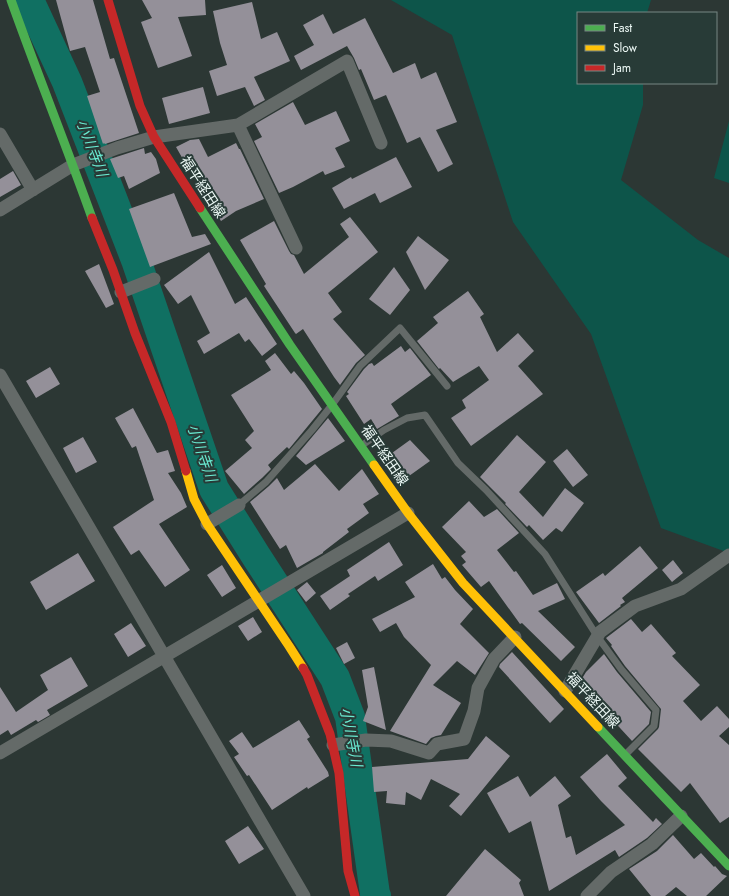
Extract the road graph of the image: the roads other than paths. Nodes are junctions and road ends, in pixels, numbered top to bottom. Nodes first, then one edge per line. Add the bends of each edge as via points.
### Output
1 (11, 0) edge
2 (108, 0) edge
3 (238, 124) junction
4 (0, 134) edge
5 (154, 137) junction
6 (381, 143) dead end
7 (73, 166) junction
8 (33, 190) junction
9 (0, 210) edge
10 (296, 248) dead end
11 (154, 279) dead end
12 (121, 292) junction
13 (0, 376) edge
14 (447, 386) dead end
15 (332, 405) junction
16 (361, 446) junction
17 (239, 505) joint
18 (408, 513) junction
19 (207, 524) junction
20 (729, 555) edge
21 (263, 598) junction
22 (597, 636) junction
23 (515, 638) junction
24 (164, 657) junction
25 (565, 690) junction
26 (333, 745) junction
27 (0, 754) edge
28 (624, 755) junction
29 (681, 816) junction
30 (729, 866) edge
31 (304, 896) edge
32 (356, 896) edge
33 (587, 896) edge

1 - 7 main road
2 - 5 main road, 福平経田線 via 140,106
3 - 5 street
3 - 6 street via 347,61
3 - 10 street
4 - 8 street
5 - 7 street via 117,148
5 - 15 main road, 福平経田線
7 - 8 street
7 - 12 main road
8 - 9 street
11 - 12 street
12 - 19 main road via 171,422 194,499
13 - 24 street
14 - 15 lane via 400,328 360,366
15 - 16 main road, 福平経田線
15 - 17 lane via 266,482
16 - 18 main road, 福平経田線
16 - 22 lane via 407,418 425,415 458,463 545,554
17 - 19 street
18 - 21 street
18 - 23 main road, 福平経田線 via 463,583
19 - 21 main road
20 - 22 street via 681,589 635,606
21 - 24 street
21 - 26 main road via 307,675
22 - 25 street
22 - 28 lane via 656,710 654,726
23 - 25 main road, 福平経田線
23 - 26 street via 494,659 478,688 474,712 464,739 437,744 429,753 391,741 366,740
24 - 27 street
24 - 31 street
25 - 28 main road, 福平経田線
26 - 32 main road via 340,773 348,871
28 - 29 main road, 福平経田線
29 - 30 main road, 福平経田線
29 - 33 street via 652,844 611,872

